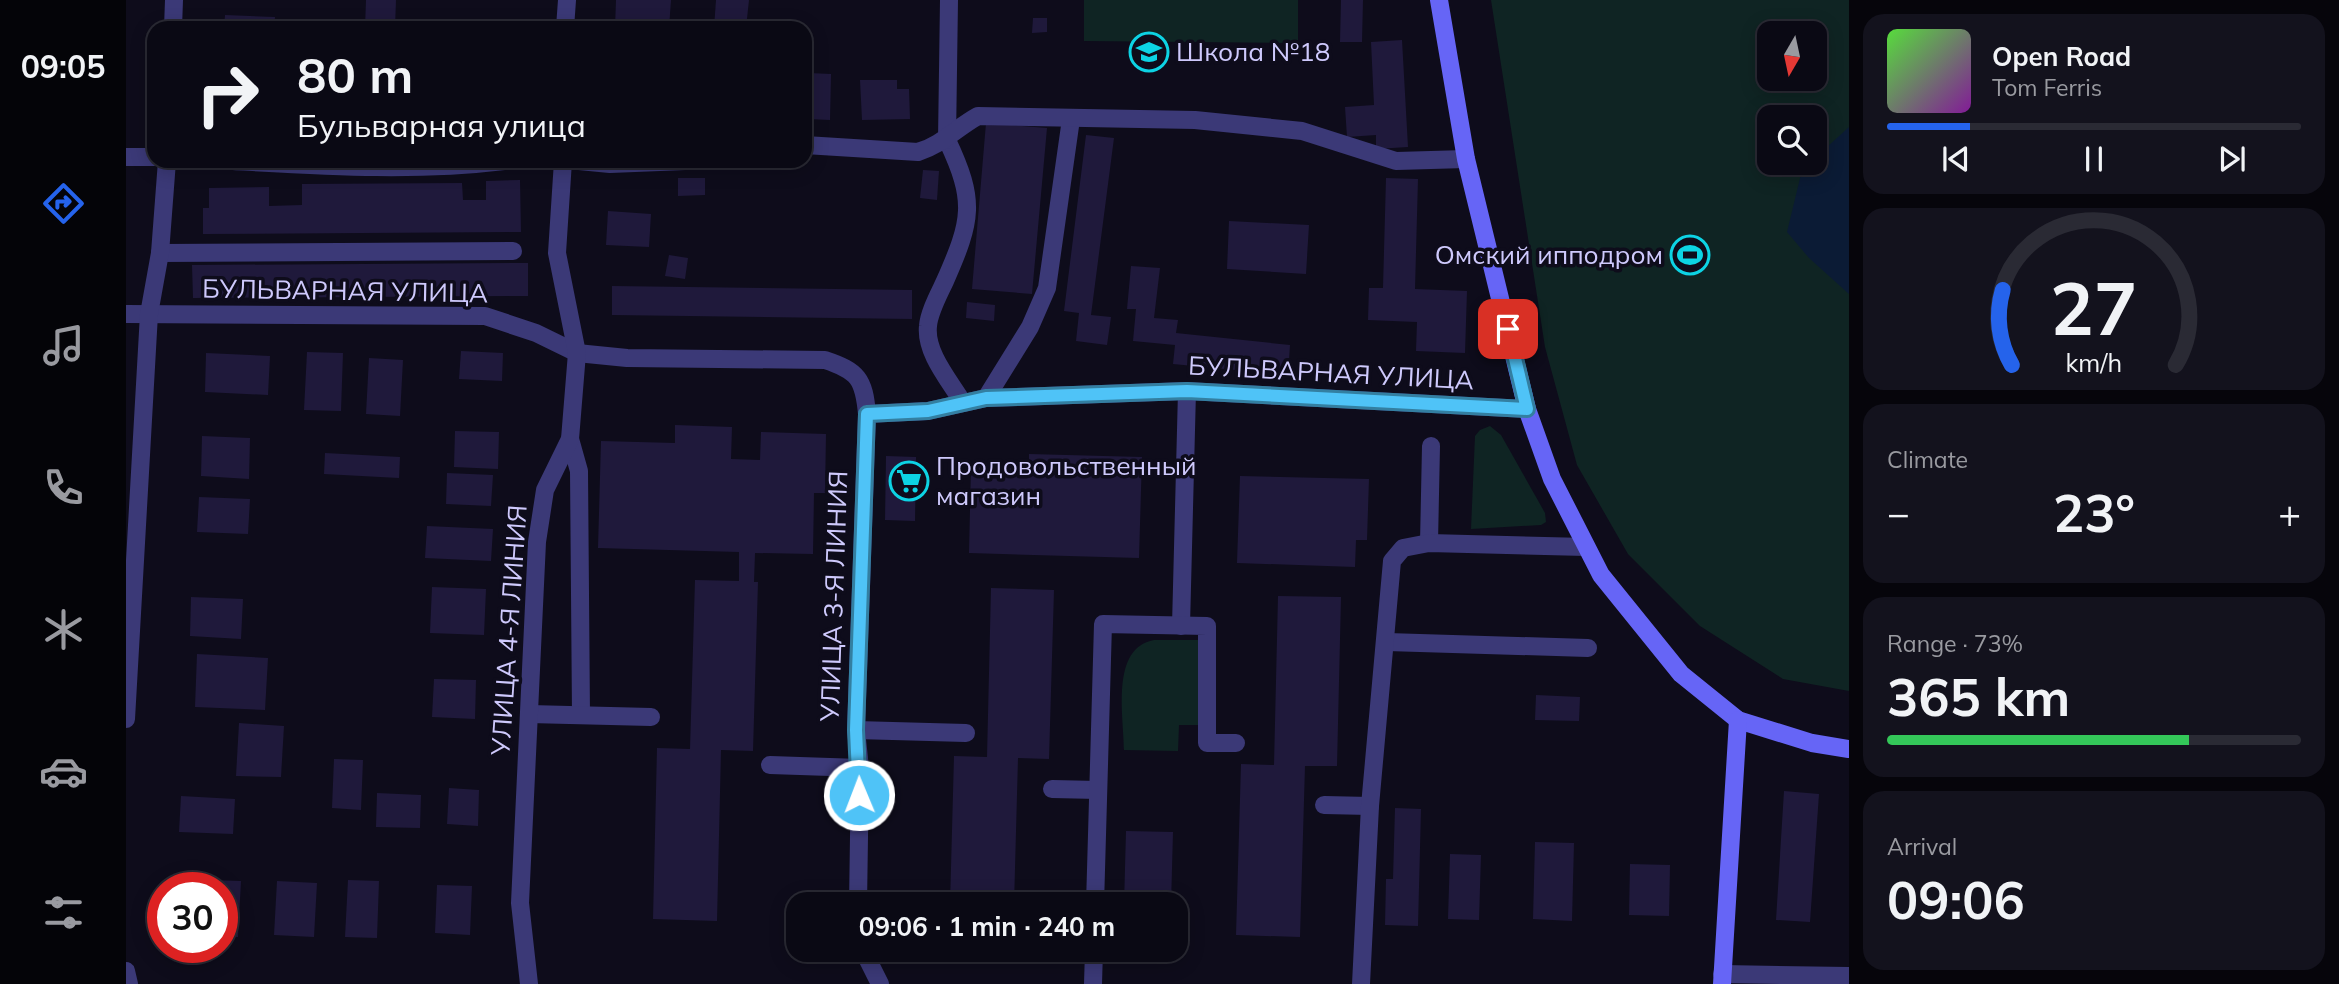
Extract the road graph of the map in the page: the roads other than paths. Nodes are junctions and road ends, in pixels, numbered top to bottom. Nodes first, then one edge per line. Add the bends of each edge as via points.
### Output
1 (174, 0) edge
2 (567, 0) edge
3 (949, 0) edge
4 (1439, 0) edge
5 (173, 21) edge
6 (566, 21) edge
7 (1071, 119) junction
8 (947, 140) junction
9 (812, 145) edge
10 (126, 156) edge
11 (147, 157) edge
12 (1466, 159) junction
13 (166, 168) edge
14 (354, 168) edge
15 (451, 168) edge
16 (562, 168) edge
17 (513, 251) dead end
18 (160, 253) junction
19 (126, 314) edge
20 (149, 314) junction
21 (577, 353) junction
22 (1187, 391) junction
23 (986, 398) junction
24 (963, 403) junction
25 (1527, 409) junction
26 (867, 414) junction
27 (570, 439) junction
28 (1431, 446) dead end
29 (1429, 543) junction
30 (1586, 547) junction
31 (1181, 626) junction
32 (1387, 642) junction
33 (1588, 648) dead end
34 (529, 714) junction
35 (581, 715) junction
36 (652, 717) dead end
37 (126, 719) edge
38 (1738, 720) junction
39 (856, 730) junction
40 (966, 733) dead end
41 (1236, 743) dead end
42 (1849, 749) edge
43 (770, 765) dead end
44 (860, 768) junction
45 (1052, 789) dead end
46 (1098, 790) junction
47 (1324, 805) dead end
48 (1370, 806) junction
49 (858, 892) edge
50 (1095, 892) edge
51 (869, 962) edge
52 (1094, 962) edge
53 (126, 971) edge
54 (1849, 976) edge
55 (1722, 979) edge
56 (129, 984) edge
57 (529, 984) edge
58 (880, 984) edge
59 (1093, 984) edge
60 (1361, 984) edge

1 - 5 street
2 - 6 street
3 - 8 street
4 - 12 main road
7 - 8 street via 978,116
7 - 12 street via 1195,120 1302,131 1396,161
7 - 23 street via 1047,288 1030,327
8 - 9 street via 918,152
8 - 24 street via 964,176 969,211 963,241 928,326 931,348
10 - 11 street
12 - 25 main road
13 - 18 street
14 - 15 street
16 - 21 street, УЛИЦА 4-Я ЛИНИЯ via 556,253
17 - 18 street
18 - 20 street
19 - 20 street, БУЛЬВАРНАЯ УЛИЦА
20 - 21 street, БУЛЬВАРНАЯ УЛИЦА via 485,316
20 - 37 street
21 - 26 street, БУЛЬВАРНАЯ УЛИЦА via 627,358 825,360 850,368 865,388
21 - 27 street, УЛИЦА 4-Я ЛИНИЯ
22 - 23 street, БУЛЬВАРНАЯ УЛИЦА
22 - 25 street, БУЛЬВАРНАЯ УЛИЦА
22 - 31 street
23 - 24 street, БУЛЬВАРНАЯ УЛИЦА
24 - 26 street, БУЛЬВАРНАЯ УЛИЦА via 928,411
25 - 30 main road via 1552,480
26 - 39 street, УЛИЦА 3-Я ЛИНИЯ
27 - 34 street, УЛИЦА 4-Я ЛИНИЯ via 545,490 537,542
27 - 35 street via 579,471
28 - 29 street
29 - 30 street
29 - 32 street via 1403,548 1392,561
30 - 38 main road via 1601,575 1681,674
31 - 41 street via 1207,626 1207,743
31 - 46 street via 1103,624
32 - 33 street
32 - 48 street
34 - 35 street
34 - 57 street, УЛИЦА 4-Я ЛИНИЯ via 520,903
35 - 36 street
38 - 42 main road via 1812,743
38 - 55 main road
39 - 40 street
39 - 44 street, УЛИЦА 3-Я ЛИНИЯ
43 - 44 street
44 - 49 street, УЛИЦА 3-Я ЛИНИЯ
45 - 46 street
46 - 50 street
47 - 48 street
48 - 60 street
51 - 58 street
52 - 59 street
53 - 56 street
54 - 55 street

